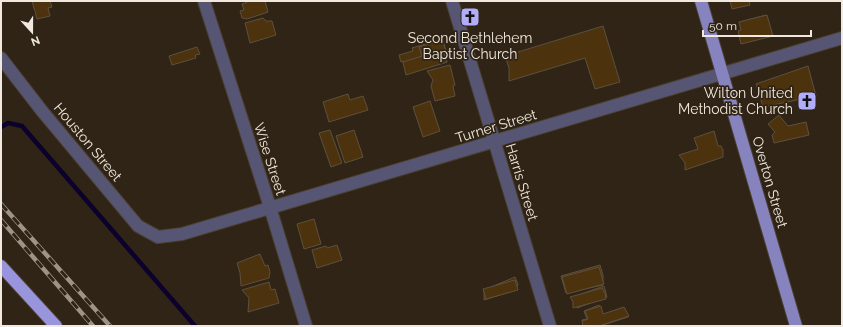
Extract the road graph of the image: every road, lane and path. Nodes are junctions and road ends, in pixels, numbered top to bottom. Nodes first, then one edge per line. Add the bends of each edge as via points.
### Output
1 (204, 1) edge
2 (452, 1) edge
3 (701, 1) edge
4 (842, 38) edge
5 (1, 58) edge
6 (722, 73) junction
7 (494, 142) junction
8 (270, 208) junction
9 (158, 237) joint
10 (1, 266) edge
11 (56, 326) edge
12 (306, 326) edge
13 (550, 326) edge
14 (796, 326) edge

1 - 8 street, Wise Street
2 - 7 street, Harris Street
3 - 6 main road, Overton Street
4 - 6 street, Turner Street
5 - 9 street, Houston Street via 138,226
6 - 7 street, Turner Street
6 - 14 main road, Overton Street
7 - 8 street, Turner Street
7 - 13 street, Harris Street
8 - 9 street, Turner Street via 182,234
8 - 12 street, Wise Street
10 - 11 highway

